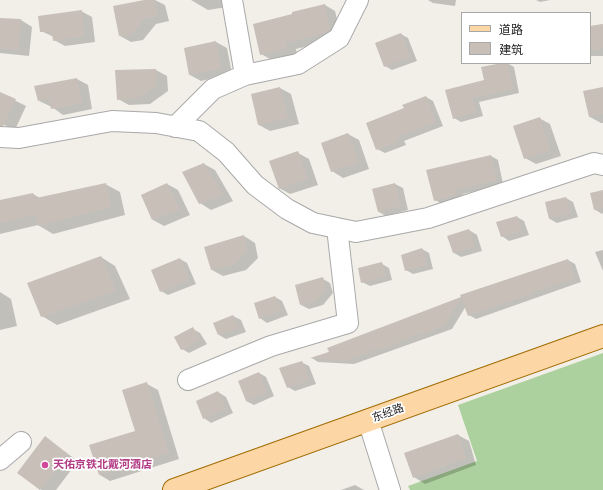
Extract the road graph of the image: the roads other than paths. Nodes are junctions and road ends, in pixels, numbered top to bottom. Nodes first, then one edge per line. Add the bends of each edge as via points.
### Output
1 (232, 0) edge
2 (358, 0) edge
3 (245, 75) junction
4 (175, 126) junction
5 (0, 137) edge
6 (603, 165) edge
7 (336, 228) junction
8 (603, 336) edge
9 (188, 380) dead end
10 (368, 420) junction
11 (21, 442) dead end
12 (0, 460) edge
13 (174, 490) edge
14 (390, 490) edge

1 - 3 street
2 - 3 street via 339,38 298,64
3 - 4 street via 213,89
4 - 5 street via 112,120 18,138
4 - 7 street via 199,131 226,152 255,185 287,209 313,223
6 - 7 street via 594,163 428,218 356,232
7 - 9 street via 348,324 271,346
8 - 10 main road, 东经路
10 - 13 main road, 东经路
10 - 14 street
11 - 12 street

